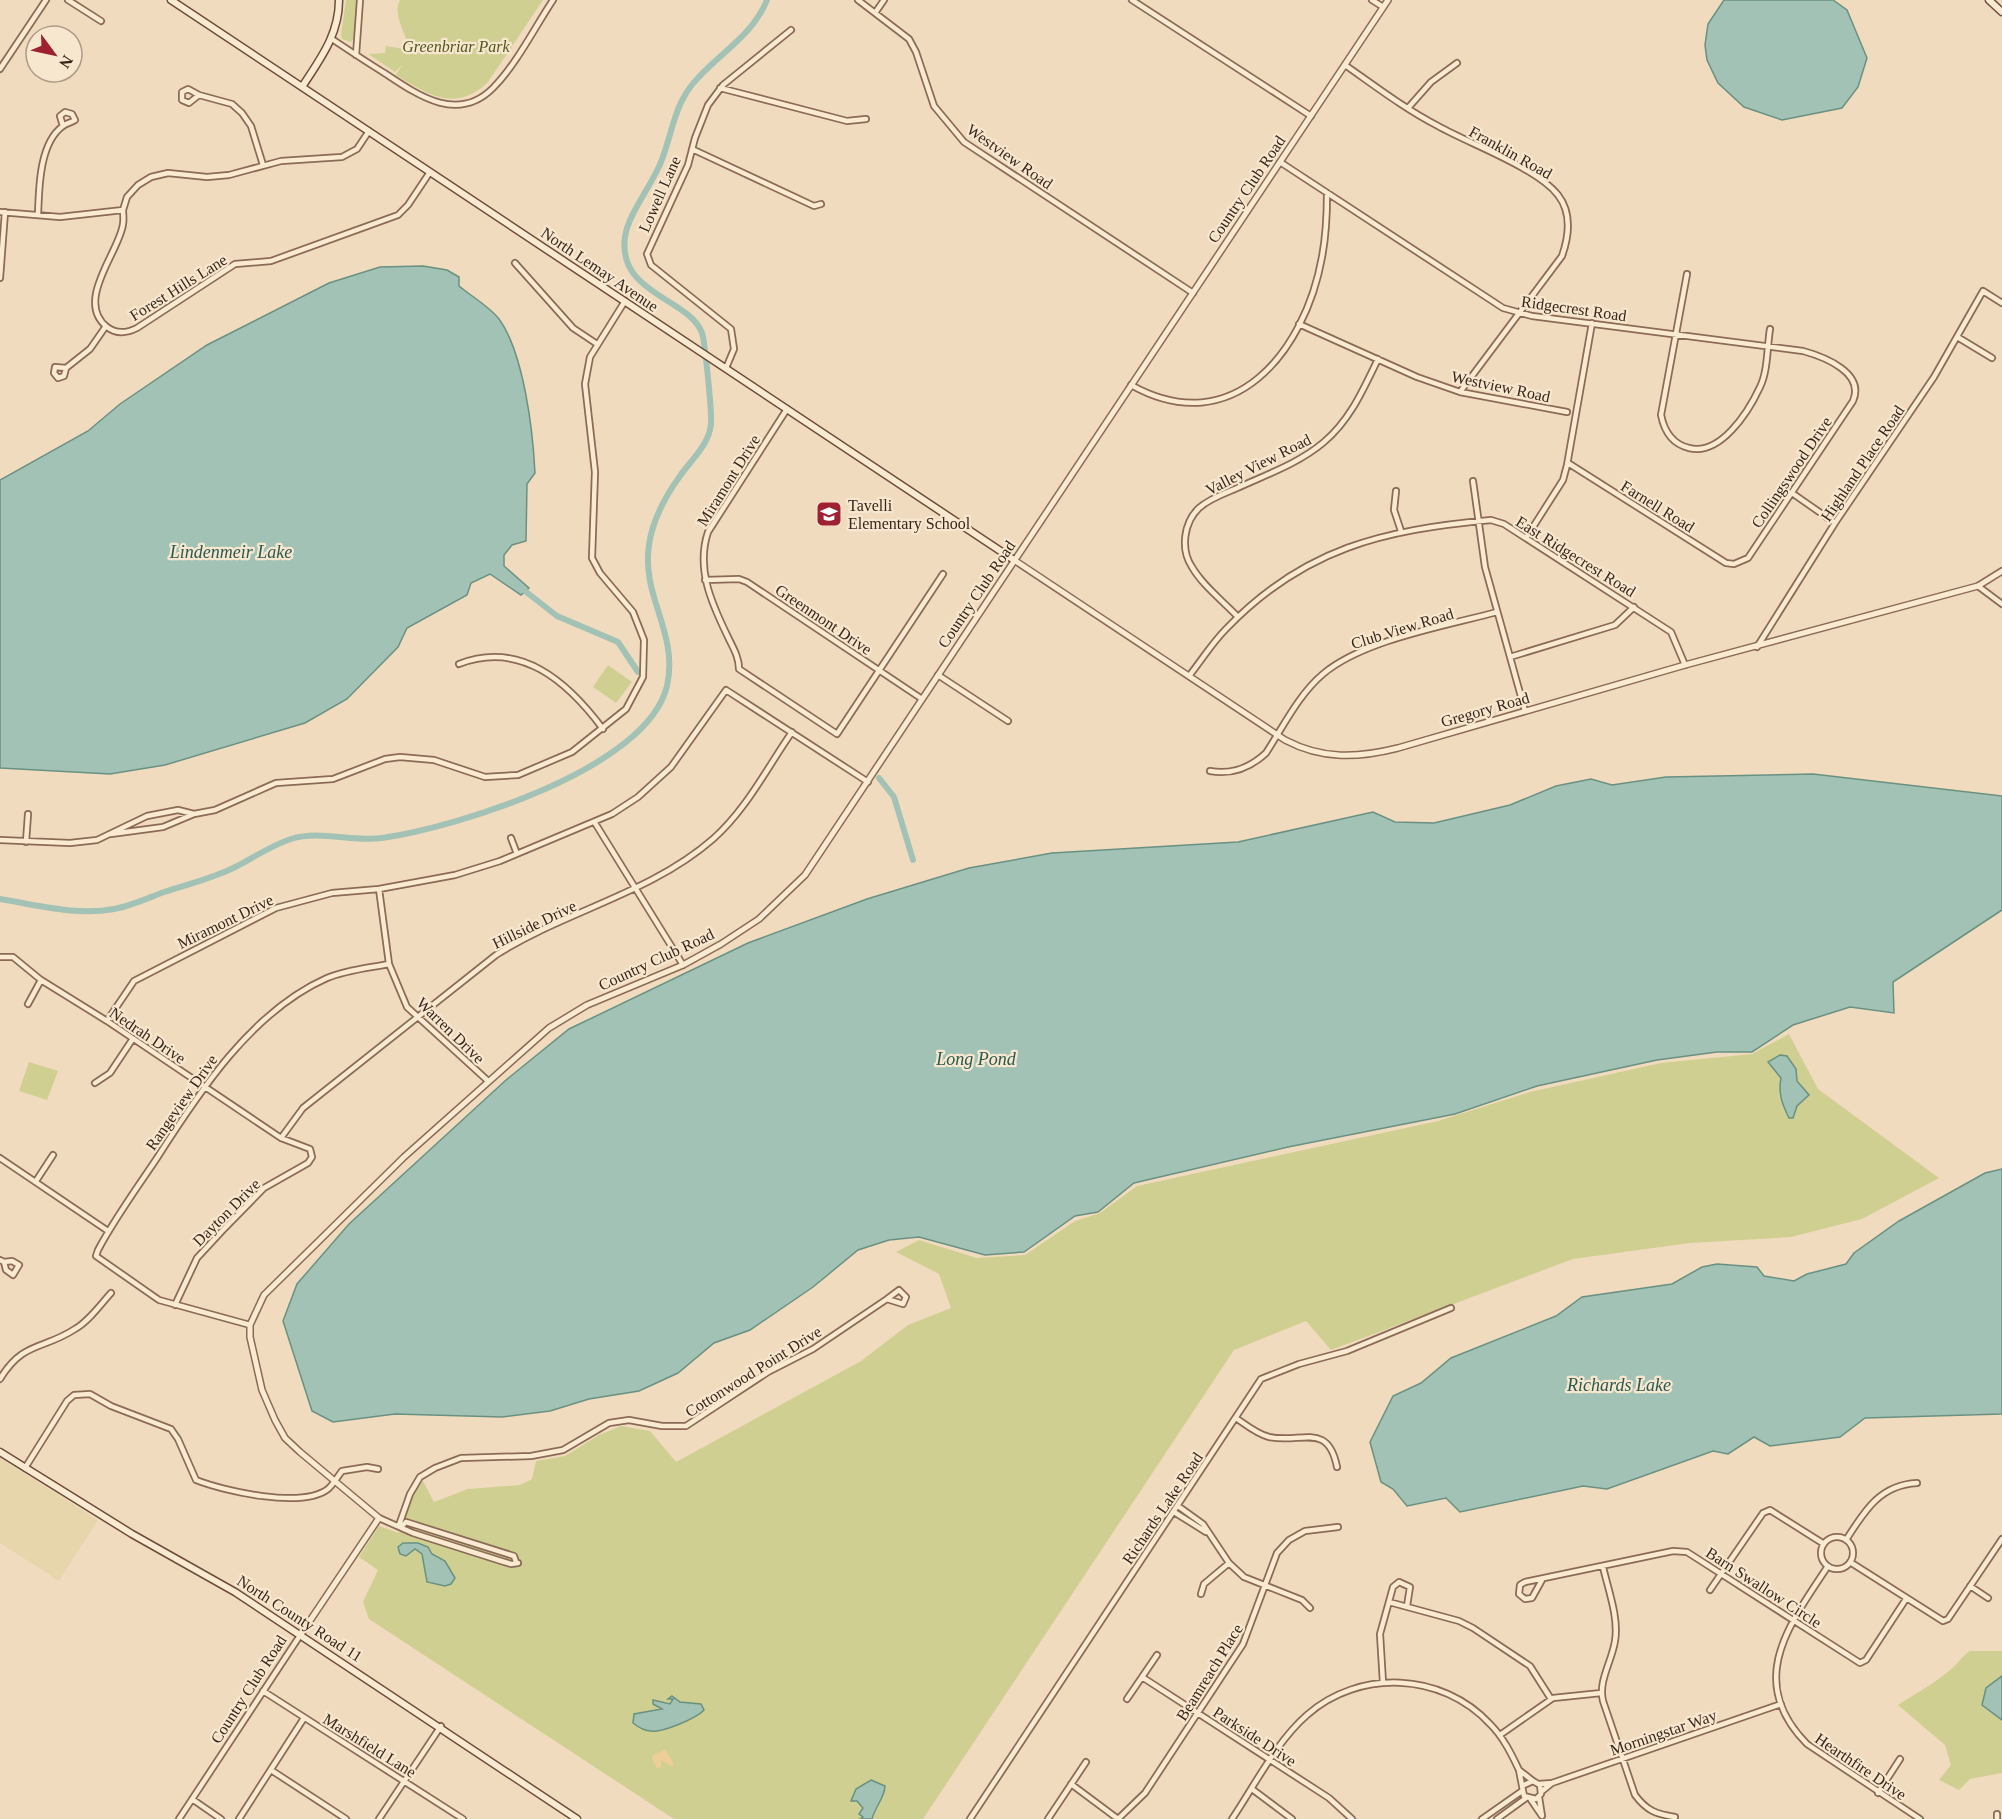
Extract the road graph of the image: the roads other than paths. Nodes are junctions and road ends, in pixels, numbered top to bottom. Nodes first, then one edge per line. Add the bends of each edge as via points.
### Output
1 (46, 0) edge
2 (68, 0) edge
3 (171, 0) edge
4 (339, 0) edge
5 (360, 0) edge
6 (553, 0) edge
7 (858, 0) edge
8 (884, 0) edge
9 (1132, 0) edge
10 (1372, 0) edge
11 (1388, 0) edge
12 (1989, 0) edge
13 (1383, 7) junction
14 (2002, 12) edge
15 (875, 13) junction
16 (101, 21) dead end
17 (791, 30) dead end
18 (332, 39) junction
19 (356, 55) junction
20 (1457, 63) dead end
21 (1345, 65) junction
22 (0, 69) edge
23 (302, 87) junction
24 (720, 88) junction
25 (199, 95) dead end
26 (1408, 108) junction
27 (1311, 116) junction
28 (866, 119) dead end
29 (63, 126) dead end
30 (369, 132) junction
31 (692, 149) junction
32 (1280, 162) junction
33 (263, 165) junction
34 (430, 171) junction
35 (1327, 193) junction
36 (821, 204) dead end
37 (123, 210) junction
38 (2, 212) edge
39 (38, 214) junction
40 (515, 263) dead end
41 (1687, 274) dead end
42 (0, 278) edge
43 (1193, 293) junction
44 (625, 302) junction
45 (2002, 303) edge
46 (1520, 314) junction
47 (1592, 323) junction
48 (1299, 324) junction
49 (106, 326) junction
50 (1770, 329) dead end
51 (1674, 334) junction
52 (1959, 338) junction
53 (597, 344) junction
54 (1767, 346) junction
55 (1992, 358) dead end
56 (1378, 359) junction
57 (66, 368) dead end
58 (726, 368) junction
59 (1131, 385) junction
60 (1856, 387) joint
61 (1460, 392) junction
62 (787, 409) junction
63 (1567, 412) dead end
64 (1568, 463) junction
65 (1473, 481) dead end
66 (1396, 491) dead end
67 (1792, 493) junction
68 (1479, 521) junction
69 (1835, 523) junction
70 (1401, 531) junction
71 (1526, 538) junction
72 (1014, 560) junction
73 (1738, 564) joint
74 (2002, 571) edge
75 (943, 574) dead end
76 (705, 580) junction
77 (1978, 586) junction
78 (2002, 604) edge
79 (1634, 607) junction
80 (1497, 612) junction
81 (1238, 617) junction
82 (1757, 646) junction
83 (1510, 657) junction
84 (459, 664) dead end
85 (1685, 665) junction
86 (879, 670) junction
87 (938, 675) junction
88 (1189, 676) junction
89 (922, 699) junction
90 (1525, 711) junction
91 (1008, 721) dead end
92 (603, 729) junction
93 (792, 732) junction
94 (1278, 735) junction
95 (1210, 771) dead end
96 (868, 782) junction
97 (28, 814) dead end
98 (194, 814) junction
99 (595, 823) junction
100 (111, 834) junction
101 (511, 838) dead end
102 (0, 840) edge
103 (26, 842) junction
104 (517, 854) junction
105 (380, 889) junction
106 (636, 889) junction
107 (1, 956) edge
108 (389, 964) junction
109 (683, 965) junction
110 (41, 980) junction
111 (28, 1004) dead end
112 (416, 1017) junction
113 (107, 1021) junction
114 (132, 1040) junction
115 (488, 1080) junction
116 (95, 1083) dead end
117 (203, 1087) junction
118 (281, 1138) junction
119 (53, 1155) dead end
120 (0, 1158) edge
121 (36, 1181) junction
122 (108, 1231) junction
123 (111, 1293) dead end
124 (887, 1299) dead end
125 (175, 1305) junction
126 (1451, 1308) dead end
127 (250, 1325) junction
128 (0, 1379) edge
129 (1236, 1418) junction
130 (0, 1452) edge
131 (1337, 1467) dead end
132 (25, 1468) junction
133 (378, 1469) dead end
134 (334, 1481) junction
135 (1917, 1483) dead end
136 (1178, 1506) junction
137 (1174, 1512) junction
138 (379, 1518) junction
139 (400, 1526) junction
140 (1338, 1527) dead end
141 (1206, 1532) junction
142 (2002, 1539) edge
143 (1846, 1540) junction
144 (1824, 1544) junction
145 (1850, 1562) junction
146 (1229, 1563) junction
147 (1828, 1566) junction
148 (1603, 1567) junction
149 (1723, 1574) junction
150 (1542, 1580) junction
151 (1970, 1586) junction
152 (1265, 1587) junction
153 (1710, 1590) dead end
154 (1201, 1594) dead end
155 (1988, 1598) dead end
156 (1906, 1599) junction
157 (1389, 1602) junction
158 (1407, 1606) junction
159 (1310, 1608) dead end
160 (1792, 1620) junction
161 (301, 1634) junction
162 (1157, 1655) dead end
163 (1142, 1677) junction
164 (1383, 1683) junction
165 (263, 1691) junction
166 (1601, 1693) junction
167 (1127, 1699) dead end
168 (1551, 1699) junction
169 (1781, 1704) junction
170 (1197, 1714) junction
171 (304, 1718) junction
172 (441, 1726) junction
173 (1500, 1735) junction
174 (1623, 1759) junction
175 (1900, 1759) dead end
176 (1086, 1762) dead end
177 (1270, 1762) junction
178 (270, 1770) junction
179 (1519, 1770) junction
180 (404, 1780) junction
181 (1533, 1781) junction
182 (1552, 1783) junction
183 (1071, 1784) junction
184 (1539, 1784) junction
185 (1523, 1788) junction
186 (1252, 1789) junction
187 (1878, 1792) junction
188 (1540, 1795) junction
189 (192, 1799) junction
190 (1528, 1799) junction
191 (570, 1817) edge
192 (1543, 1817) edge
193 (1675, 1817) dead end
194 (179, 1819) edge
195 (221, 1819) edge
196 (239, 1819) edge
197 (346, 1819) edge
198 (379, 1819) edge
199 (463, 1819) edge
200 (578, 1819) edge
201 (970, 1819) edge
202 (1047, 1819) edge
203 (1118, 1819) edge
204 (1232, 1819) edge
205 (1293, 1819) edge
206 (1352, 1819) edge
207 (1482, 1819) edge
208 (1497, 1819) edge
209 (1920, 1819) edge

1 - 22 street
2 - 16 street
3 - 23 main road, North Lemay Avenue
4 - 18 main road
5 - 19 street
6 - 19 street via 498,82 480,98 462,104 443,105 427,100
7 - 15 street, Westview Road
8 - 15 street
9 - 27 street
10 - 13 street
11 - 13 street, Country Club Road
12 - 14 main road
13 - 21 street, Country Club Road
15 - 43 street, Westview Road via 909,39 934,106 964,141
17 - 24 street, Lowell Lane
18 - 19 street
18 - 23 main road
20 - 26 street via 1431,82
21 - 26 street, Franklin Road
21 - 27 street, Country Club Road
23 - 30 main road, North Lemay Avenue
24 - 28 street via 847,121
24 - 31 street, Lowell Lane via 708,105
25 - 33 street via 221,100 242,113
26 - 46 street, Franklin Road via 1547,183 1564,206 1568,240 1562,256
27 - 32 street, Country Club Road
29 - 39 street via 44,157
30 - 33 street via 357,149 342,157
30 - 34 main road, North Lemay Avenue
31 - 36 street via 814,206
31 - 58 street, Lowell Lane via 647,254 651,265 731,329 734,349
32 - 35 street, Ridgecrest Road
32 - 43 street, Country Club Road
33 - 37 street via 229,175 168,173 151,177 138,185
34 - 44 main road, North Lemay Avenue
34 - 49 street, Forest Hills Lane via 398,215 271,261 235,264 130,331
35 - 46 street, Ridgecrest Road via 1484,297
35 - 48 street via 1322,259
37 - 39 street via 88,216
37 - 49 street via 121,233 102,271 97,291 96,310
38 - 39 street
38 - 42 street via 4,250
40 - 53 street via 573,328
41 - 51 street
43 - 59 street, Country Club Road
44 - 53 street
44 - 58 main road, North Lemay Avenue
45 - 52 street, Highland Place Road via 1983,291
46 - 47 street, Ridgecrest Road
46 - 61 street, Franklin Road
47 - 51 street, Ridgecrest Road
47 - 64 street
48 - 56 street, Westview Road
48 - 59 street via 1270,368 1232,395 1197,404 1168,402
49 - 57 street via 90,349
50 - 54 street
51 - 54 street, Ridgecrest Road
51 - 54 street via 1661,414 1667,433 1677,443 1696,450 1727,437 1761,386
52 - 55 street
52 - 69 street, Highland Place Road
53 - 92 street via 587,366 585,384 595,472 592,558 633,612 646,652 638,690 626,709
54 - 60 street, Ridgecrest Road via 1816,355 1848,374
56 - 61 street, Westview Road
56 - 81 street, Valley View Road via 1343,424 1323,443 1299,459 1218,496 1199,508 1190,521 1185,547 1192,567
58 - 62 main road, North Lemay Avenue
59 - 72 street, Country Club Road
60 - 67 street, Collingswood Drive via 1853,401
61 - 63 street, Westview Road
62 - 72 main road, North Lemay Avenue
62 - 76 street, Miramont Drive via 708,532 702,562
64 - 71 street via 1563,480
64 - 73 street, Farnell Road via 1726,563
65 - 68 street
66 - 70 street via 1394,510
67 - 69 street
67 - 73 street, Collingswood Drive via 1748,558
68 - 70 street, East Ridgecrest Road
68 - 71 street, East Ridgecrest Road via 1504,524
68 - 80 street via 1485,567
69 - 82 street, Highland Place Road
70 - 81 street, East Ridgecrest Road via 1328,554 1294,572
71 - 79 street, East Ridgecrest Road
72 - 87 street, Country Club Road
72 - 88 street, Gregory Road
74 - 77 street, Gregory Road
75 - 86 street
76 - 86 street, Greenmont Drive via 747,582
76 - 86 street, Miramont Drive via 740,669 837,734
77 - 78 street
77 - 82 street, Gregory Road
79 - 83 street via 1615,625
79 - 85 street, East Ridgecrest Road via 1671,632
80 - 83 street
80 - 94 street, Club View Road via 1370,648 1340,661 1309,689
81 - 88 street, East Ridgecrest Road
82 - 85 street, Gregory Road
83 - 90 street
84 - 92 street via 500,656 532,666 570,688
85 - 90 street, Gregory Road
86 - 89 street, Greenmont Drive
87 - 89 street, Country Club Road
87 - 91 street
88 - 94 street, Gregory Road
89 - 96 street, Country Club Road
90 - 94 street, Gregory Road via 1365,756 1326,755
92 - 98 street via 572,752 512,777 473,775 434,760 400,757 333,779 276,783 215,810
93 - 96 street
93 - 99 street, Miramont Drive via 726,690 661,778 626,806
93 - 106 street, Hillside Drive via 725,828 692,855
94 - 95 street, Club View Road via 1266,753 1247,767 1222,773
96 - 109 street, Country Club Road via 816,860 788,892 759,919
97 - 103 street
98 - 100 street via 163,827
98 - 100 street via 162,812 128,823
99 - 104 street, Miramont Drive
99 - 106 street
100 - 103 street via 70,843
101 - 104 street
102 - 103 street
104 - 105 street, Miramont Drive via 455,875
105 - 108 street, Warren Drive
105 - 113 street, Miramont Drive via 362,888 318,896 250,920 134,981
106 - 109 street
106 - 112 street, Hillside Drive via 510,946
107 - 110 street, Nedrah Drive via 13,957
108 - 112 street, Warren Drive via 407,1007
108 - 117 street, Rangeview Drive via 337,974 302,991 243,1041
109 - 115 street, Country Club Road via 572,1013
110 - 111 street
110 - 113 street, Nedrah Drive
112 - 115 street, Warren Drive
112 - 118 street, Hillside Drive via 303,1108
113 - 114 street, Nedrah Drive
114 - 116 street via 110,1073
114 - 117 street, Nedrah Drive
115 - 127 street, Country Club Road via 274,1283
117 - 118 street, Nedrah Drive
117 - 122 street, Rangeview Drive
118 - 125 street, Dayton Drive via 307,1147 310,1161 264,1188 222,1231 197,1258
119 - 121 street
120 - 121 street
121 - 122 street
122 - 125 street, Rangeview Drive via 96,1256 159,1300
123 - 128 street via 77,1328 27,1349 11,1362
124 - 139 street, Cottonwood Point Drive via 686,1426 629,1420 609,1423 563,1450 531,1456 461,1458 435,1468 420,1477
125 - 127 street
126 - 129 street, Richards Lake Road via 1347,1351 1261,1379
127 - 134 street, Country Club Road via 252,1356 275,1420 285,1438
129 - 131 street via 1272,1437 1320,1439 1333,1450
129 - 136 street, Richards Lake Road
130 - 132 main road, North County Road 11
132 - 134 street via 67,1401 74,1395 90,1394 171,1429 196,1480 272,1498 308,1496 327,1490
132 - 161 main road, North County Road 11
133 - 134 street via 342,1471
134 - 138 street, Country Club Road
135 - 143 street via 1900,1485 1879,1495
136 - 137 street, Richards Lake Road
136 - 141 street via 1203,1524
137 - 141 street
137 - 201 street, Richards Lake Road
138 - 139 street
138 - 161 street, Country Club Road
139 - 139 street via 501,1561 517,1562 514,1556 406,1522
140 - 152 street, Beamreach Place via 1313,1528 1290,1540 1273,1561
141 - 146 street
142 - 151 street
143 - 144 street via 1836,1537
143 - 145 street via 1853,1552
144 - 147 street via 1822,1558
144 - 149 street via 1770,1510 1763,1513
145 - 147 street via 1840,1568
145 - 156 street
146 - 152 street via 1244,1577
146 - 154 street via 1204,1584
147 - 160 street, Hearthfire Drive
148 - 149 street, Barn Swallow Circle via 1673,1551 1687,1552
148 - 150 street, Barn Swallow Circle
148 - 166 street via 1616,1629
149 - 153 street
149 - 160 street, Barn Swallow Circle
150 - 150 street, Barn Swallow Circle via 1520,1585 1521,1597 1532,1598
151 - 155 street
151 - 156 street via 1945,1621
152 - 159 street via 1302,1600
152 - 170 street, Beamreach Place via 1248,1637
156 - 160 street, Barn Swallow Circle via 1862,1663 1856,1663
157 - 158 street
157 - 158 street via 1393,1587 1402,1582 1410,1587
157 - 164 street via 1380,1634
158 - 168 street via 1473,1628 1530,1666
160 - 169 street, Hearthfire Drive via 1776,1663
161 - 165 street, Country Club Road
161 - 172 main road, North County Road 11
162 - 163 street
163 - 167 street
163 - 170 street, Parkside Drive
164 - 173 street via 1416,1684 1446,1693 1476,1711
164 - 177 street via 1343,1692 1315,1708 1290,1732
165 - 171 street, Marshfield Lane
165 - 189 street, Country Club Road
166 - 168 street
166 - 174 street
168 - 173 street
169 - 174 street, Morningstar Way
169 - 187 street, Hearthfire Drive via 1793,1728 1807,1744
170 - 177 street, Parkside Drive
170 - 203 street, Beamreach Place via 1144,1793
171 - 178 street
171 - 180 street, Marshfield Lane
172 - 180 street
172 - 191 main road, North County Road 11
173 - 179 street
174 - 182 street, Morningstar Way
174 - 193 street via 1635,1796 1644,1807
175 - 187 street
176 - 183 street
177 - 186 street
177 - 206 street, Parkside Drive via 1329,1798
178 - 196 street
178 - 197 street
179 - 181 street
179 - 185 street
180 - 198 street
180 - 199 street, Marshfield Lane
181 - 184 street
181 - 185 street
182 - 184 street, Morningstar Way
182 - 188 street, Morningstar Way
183 - 202 street
183 - 203 street
184 - 188 street
185 - 190 street
185 - 207 street
186 - 204 street
186 - 205 street
187 - 209 street, Hearthfire Drive
188 - 190 street, Morningstar Way
188 - 192 street
189 - 194 street, Country Club Road
189 - 195 street
190 - 192 street
190 - 208 street
191 - 200 main road, North County Road 11

